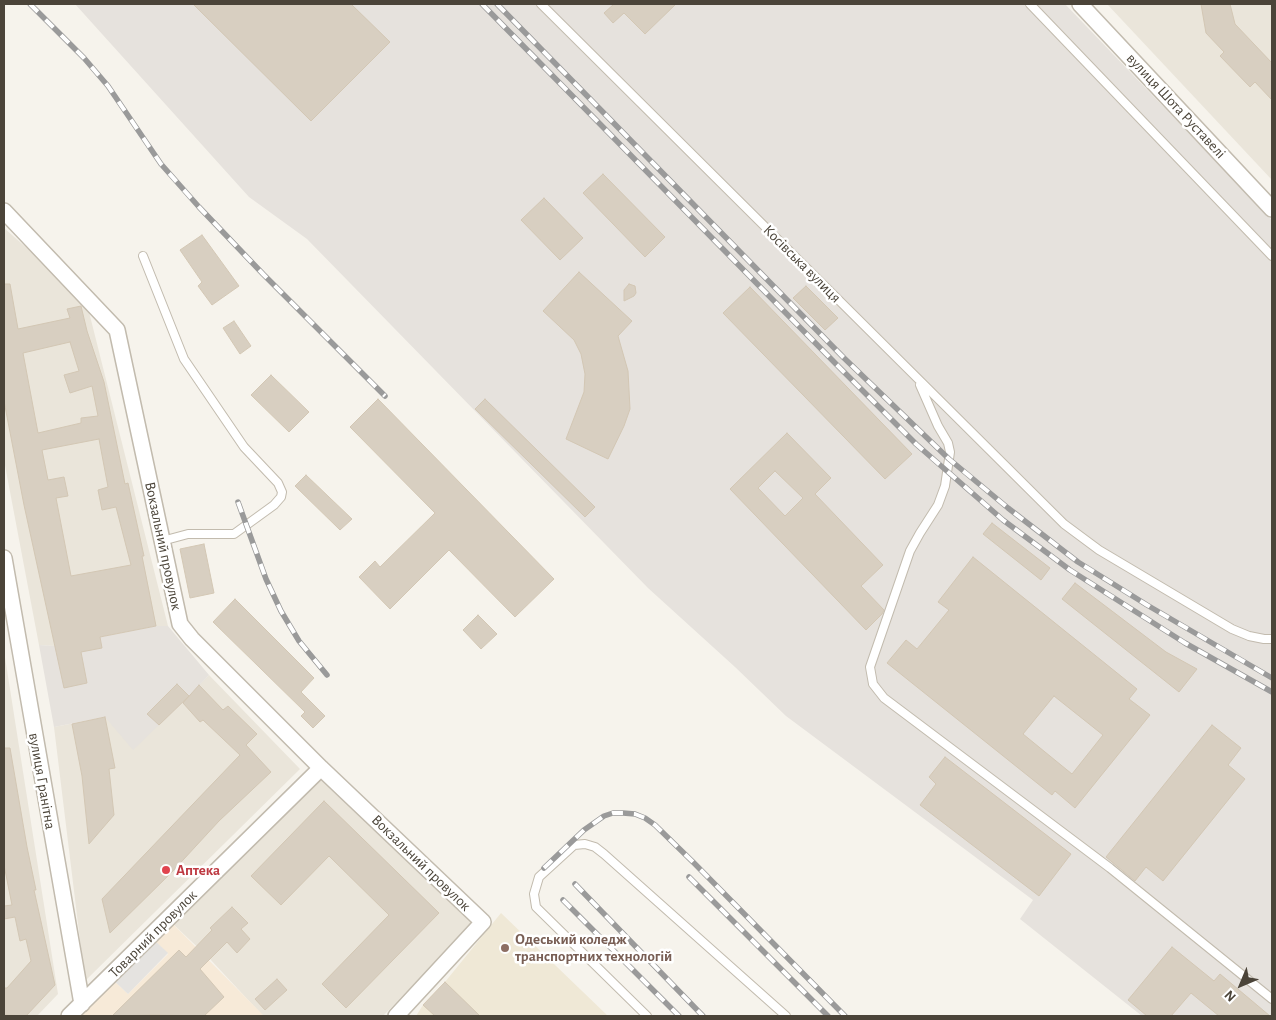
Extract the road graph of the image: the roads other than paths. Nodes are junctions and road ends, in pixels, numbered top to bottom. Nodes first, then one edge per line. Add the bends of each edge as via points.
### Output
1 (541, 4) edge
2 (1030, 4) edge
3 (1080, 4) edge
4 (1272, 208) edge
5 (4, 211) edge
6 (143, 256) dead end
7 (1272, 256) edge
8 (918, 380) junction
9 (162, 541) junction
10 (4, 558) edge
11 (1272, 639) edge
12 (321, 768) junction
13 (1272, 1000) edge
14 (82, 1004) junction
15 (69, 1016) edge
16 (396, 1016) edge
17 (647, 1016) edge
18 (786, 1016) edge

1 - 8 lane, Косівська вулиця
2 - 7 lane
3 - 4 street, вулиця Шота Руставелі
5 - 9 street, Вокзальний провулок via 117,330
6 - 9 lane via 184,359 244,447 278,483 282,492 274,505 234,534 188,534
8 - 11 lane, Косівська вулиця via 1064,524 1100,550 1232,628 1249,636
8 - 13 lane via 948,444 950,452 945,486 938,505 910,551 870,667 873,684 884,698 1110,868
9 - 12 street, Вокзальний провулок via 180,624
10 - 14 street, вулиця Гранітна
12 - 14 street, Товарний провулок
12 - 16 street, Вокзальний провулок via 482,922
14 - 15 street, Товарний провулок
17 - 18 lane via 536,907 534,894 539,877 574,845 586,844 604,854

